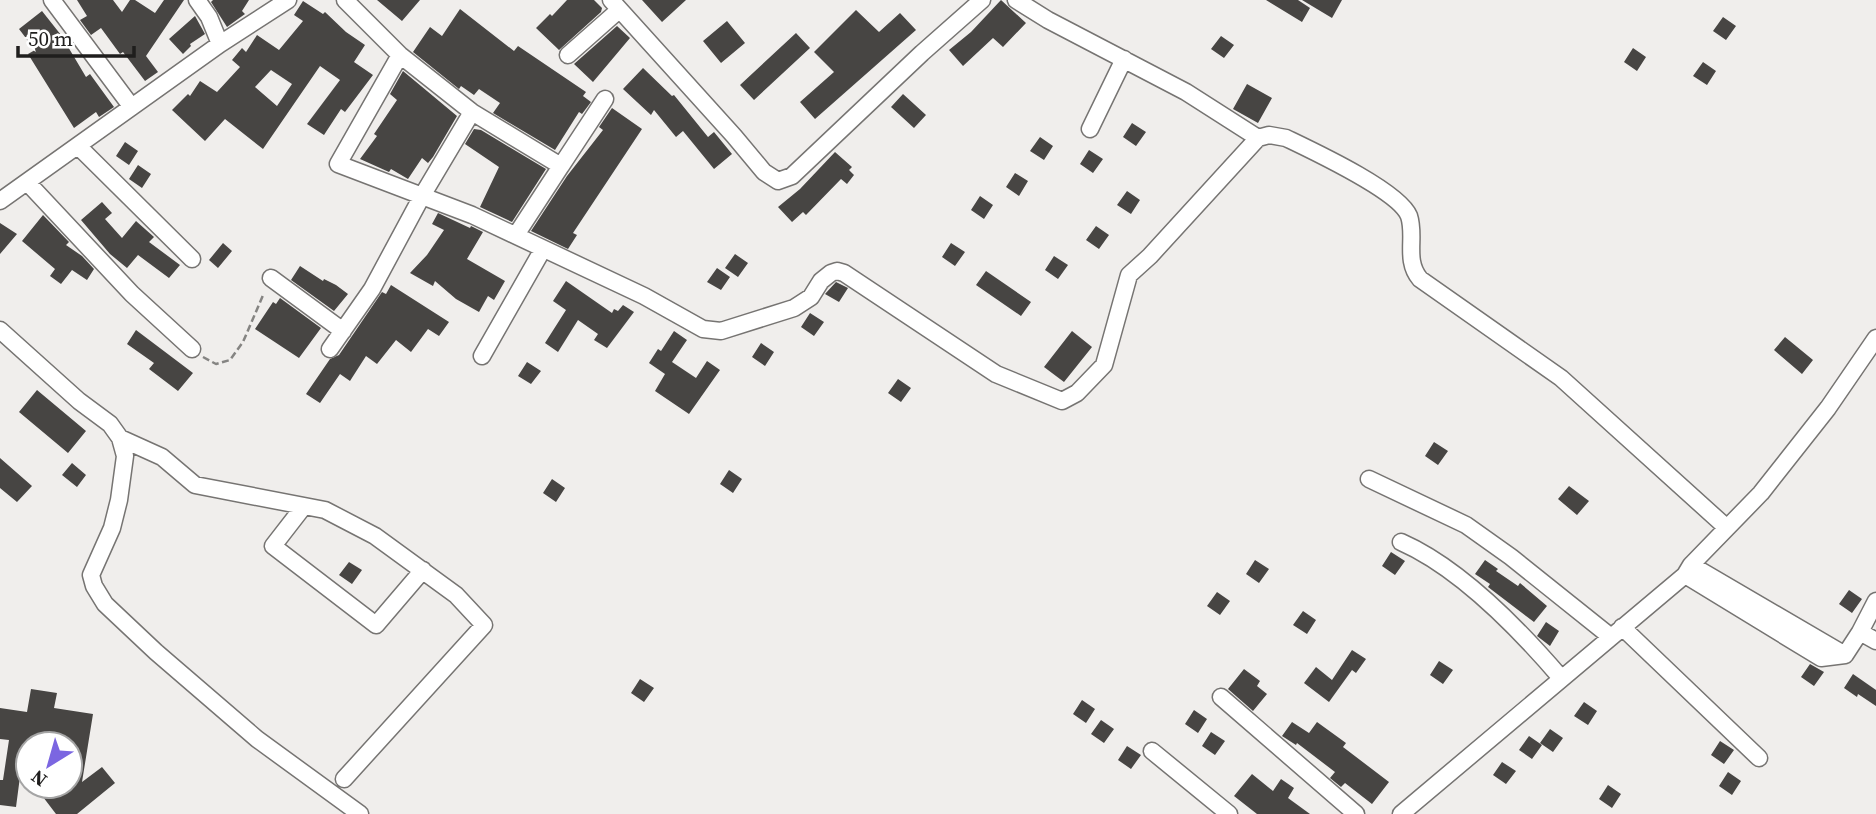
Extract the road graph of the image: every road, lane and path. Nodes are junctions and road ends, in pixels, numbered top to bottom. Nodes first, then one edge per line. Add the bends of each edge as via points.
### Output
1 (52, 0) edge
2 (197, 0) edge
3 (288, 0) edge
4 (345, 0) edge
5 (982, 0) edge
6 (1016, 0) edge
7 (615, 5) edge
8 (220, 44) junction
9 (400, 55) junction
10 (568, 55) dead end
11 (1124, 59) junction
12 (605, 99) dead end
13 (131, 106) junction
14 (472, 113) junction
15 (1090, 129) dead end
16 (1258, 138) junction
17 (78, 146) junction
18 (561, 166) junction
19 (27, 182) junction
20 (422, 196) junction
21 (0, 201) edge
22 (516, 235) junction
23 (543, 249) junction
24 (192, 259) dead end
25 (271, 278) joint
26 (0, 330) edge
27 (343, 331) junction
28 (1876, 338) edge
29 (192, 349) joint
30 (330, 349) dead end
31 (482, 356) dead end
32 (120, 438) junction
33 (1369, 479) dead end
34 (304, 506) junction
35 (1727, 528) junction
36 (1401, 542) dead end
37 (423, 570) junction
38 (1688, 570) junction
39 (1876, 601) edge
40 (1616, 632) junction
41 (1860, 632) junction
42 (1876, 641) edge
43 (1560, 678) junction
44 (1221, 697) dead end
45 (1152, 751) dead end
46 (1759, 758) dead end
47 (344, 779) dead end
48 (360, 814) edge
49 (1229, 814) edge
50 (1356, 814) edge
51 (1401, 814) edge

1 - 13 street
2 - 8 street
3 - 8 street
4 - 9 street
5 - 7 street via 792,176 778,181 764,172
6 - 11 street
7 - 10 street
8 - 13 street
9 - 14 street
9 - 20 street via 338,164
11 - 15 street
11 - 16 street
12 - 18 street
13 - 17 street
14 - 18 street
14 - 20 street
16 - 23 street via 1129,275 1104,365 1077,393 1062,401 996,374 856,279 837,271 821,281 803,304 712,331
16 - 35 street via 1286,138 1398,202 1408,213 1411,262 1420,279 1561,378
17 - 19 street
17 - 24 street
18 - 22 street
19 - 21 street
19 - 29 street via 132,294
20 - 22 street
20 - 27 street via 372,289
22 - 23 street
23 - 31 street
25 - 27 street
25 - 29 path via 243,342 230,360 216,364
26 - 32 street via 110,424
27 - 30 street
28 - 35 street via 1828,408
32 - 34 street via 162,457 195,485
32 - 48 street via 125,456 119,500 91,575 105,604 247,730
33 - 40 street via 1466,525
34 - 37 street via 325,510 375,536
34 - 37 street via 273,546 376,625
35 - 38 street
36 - 43 street via 1435,559 1462,582 1528,639
37 - 47 street via 456,595 484,625
38 - 40 street
38 - 41 street via 1821,658 1846,655
39 - 41 street
40 - 43 street
40 - 46 street
41 - 42 street
43 - 51 street
44 - 50 street
45 - 49 street

